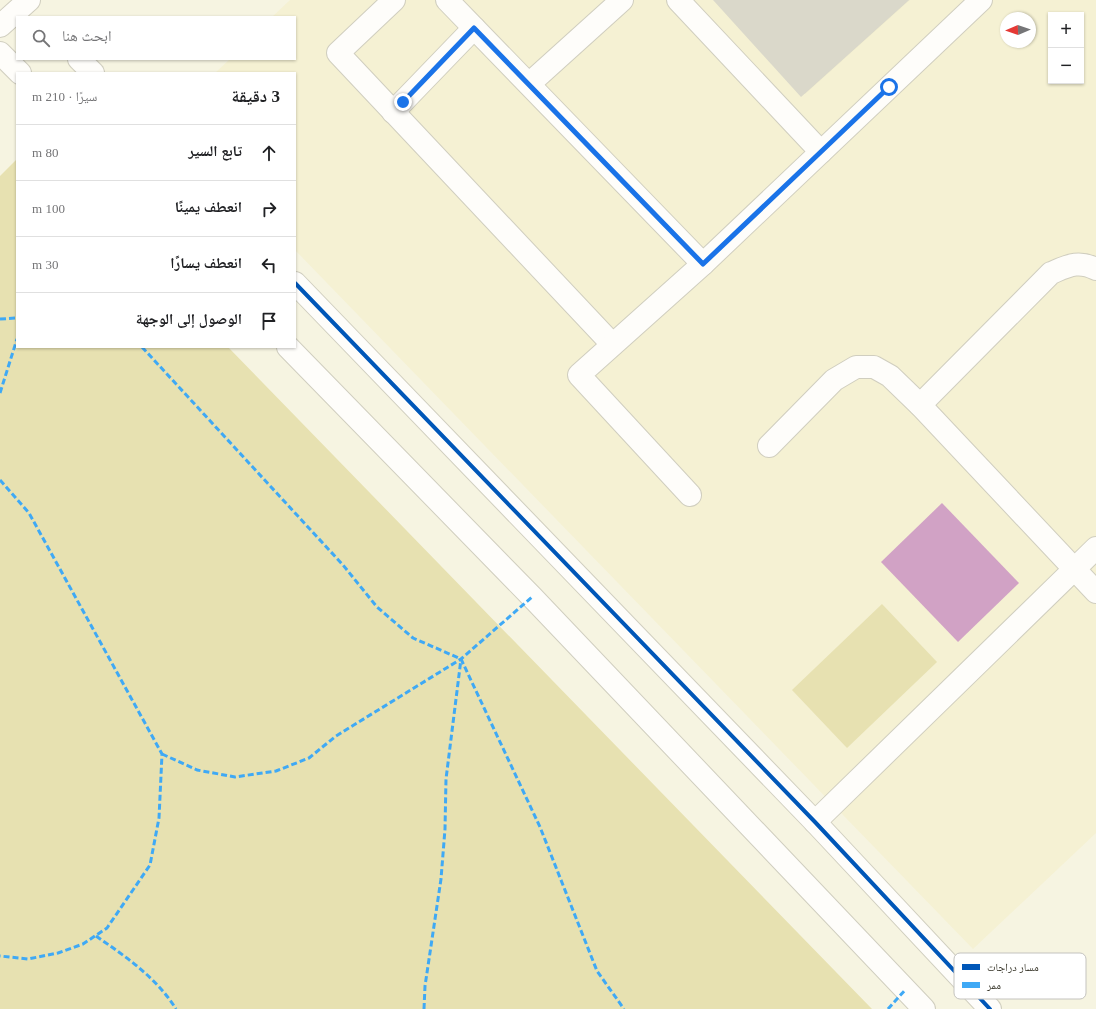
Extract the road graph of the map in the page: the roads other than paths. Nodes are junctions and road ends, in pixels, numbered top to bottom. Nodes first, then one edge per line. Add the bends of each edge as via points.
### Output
1 (394, 0) edge
2 (447, 0) edge
3 (622, 0) edge
4 (678, 0) edge
5 (981, 0) edge
6 (31, 7) edge
7 (16, 16) edge
8 (16, 16) edge
9 (0, 26) edge
10 (474, 28) junction
11 (0, 53) edge
12 (80, 60) edge
13 (19, 72) edge
14 (92, 72) edge
15 (529, 84) junction
16 (393, 112) junction
17 (820, 152) junction
18 (703, 264) junction
19 (1096, 269) edge
20 (296, 284) edge
21 (612, 344) junction
22 (289, 348) edge
23 (920, 405) junction
24 (769, 446) dead end
25 (690, 495) dead end
26 (1096, 548) edge
27 (1074, 569) junction
28 (1096, 592) edge
29 (815, 822) junction
30 (954, 971) edge
31 (981, 999) edge
32 (924, 1009) edge
33 (990, 1009) edge

1 - 16 street via 338,53
2 - 10 street
3 - 15 street
4 - 17 street
5 - 17 street
6 - 8 street
7 - 9 street
10 - 15 street
10 - 16 street
11 - 13 street
12 - 14 street
15 - 18 street
16 - 21 street
17 - 18 street
18 - 21 street
19 - 23 street via 1083,264 1068,266 1051,273
20 - 29 street
21 - 25 street via 579,375
22 - 32 street via 532,597
23 - 24 street via 890,376 874,367 856,367 834,380
23 - 27 street
26 - 27 street
27 - 28 street
27 - 29 street
29 - 30 street
31 - 33 street

